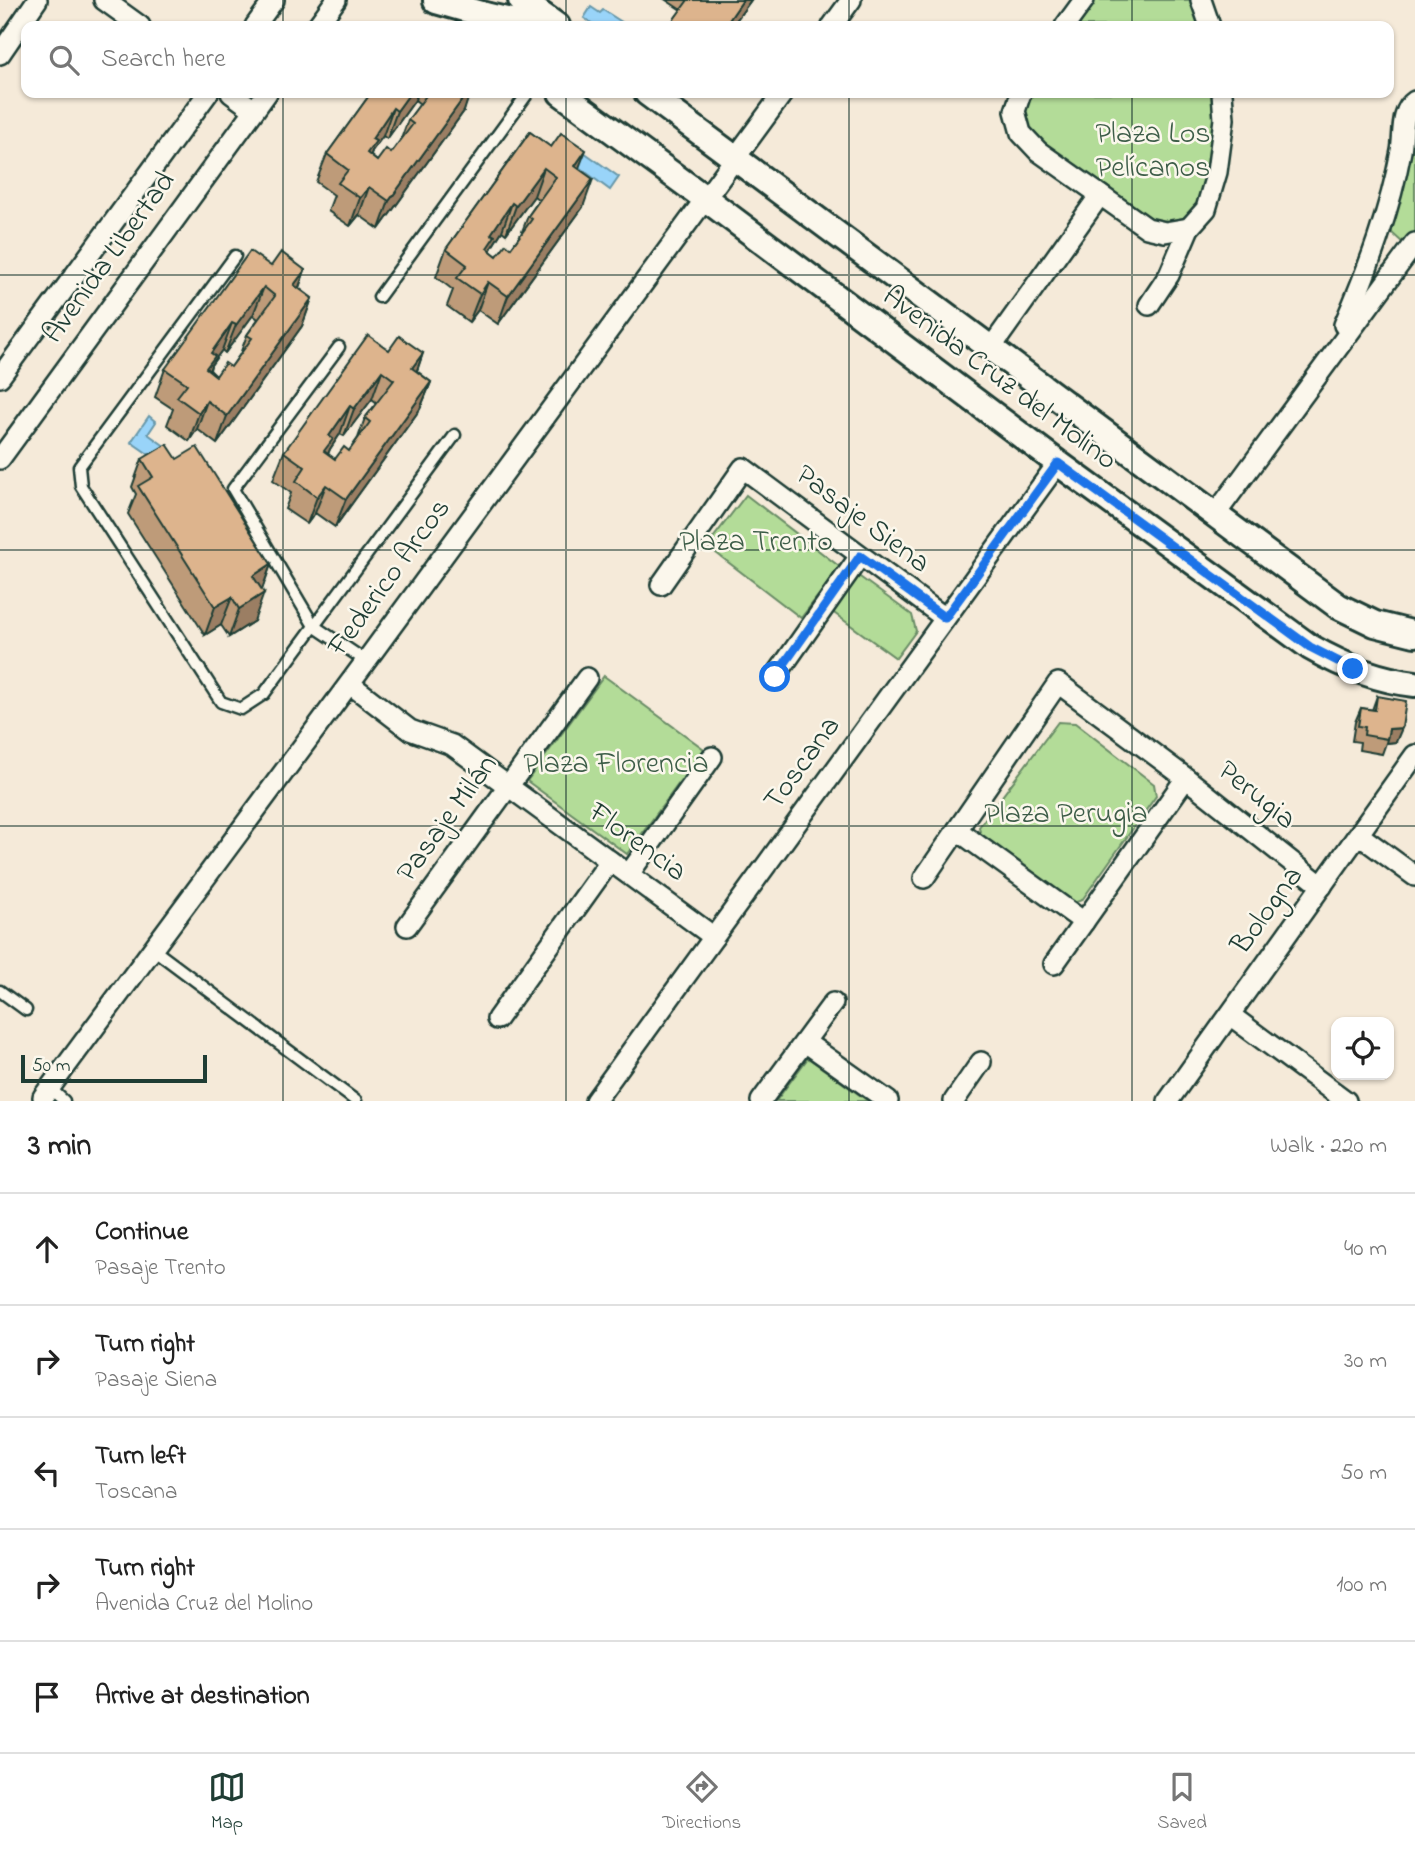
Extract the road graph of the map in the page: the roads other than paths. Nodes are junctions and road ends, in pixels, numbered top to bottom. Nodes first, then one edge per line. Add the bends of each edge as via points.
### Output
1 (37, 0) edge
2 (104, 0) edge
3 (274, 0) edge
4 (336, 0) edge
5 (436, 0) edge
6 (521, 0) edge
7 (851, 0) edge
8 (1084, 0) edge
9 (1202, 0) edge
10 (23, 21) edge
11 (133, 21) edge
12 (259, 21) edge
13 (321, 21) edge
14 (464, 21) edge
15 (512, 21) edge
16 (550, 21) edge
17 (836, 21) edge
18 (1069, 21) edge
19 (1208, 21) edge
20 (21, 23) edge
21 (0, 54) edge
22 (204, 98) edge
23 (238, 98) edge
24 (263, 98) edge
25 (524, 98) edge
26 (568, 98) edge
27 (654, 98) edge
28 (779, 98) edge
29 (1019, 98) edge
30 (1222, 98) edge
31 (1415, 101) edge
32 (254, 110) junction
33 (736, 158) junction
34 (1100, 195) junction
35 (706, 199) junction
36 (1189, 228) junction
37 (1415, 243) edge
38 (235, 256) dead end
39 (379, 297) dead end
40 (1149, 305) dead end
41 (339, 347) dead end
42 (991, 348) junction
43 (1332, 355) junction
44 (0, 377) edge
45 (455, 435) dead end
46 (0, 459) edge
47 (1058, 463) junction
48 (1215, 514) junction
49 (860, 556) junction
50 (661, 585) dead end
51 (945, 618) junction
52 (314, 626) junction
53 (1415, 634) edge
54 (366, 662) junction
55 (775, 677) dead end
56 (587, 678) dead end
57 (350, 684) junction
58 (1415, 684) edge
59 (1415, 755) edge
60 (712, 757) dead end
61 (1186, 778) junction
62 (508, 786) junction
63 (957, 830) junction
64 (1359, 835) junction
65 (610, 861) junction
66 (629, 874) junction
67 (1415, 876) edge
68 (924, 878) dead end
69 (1322, 886) junction
70 (1084, 922) junction
71 (407, 926) dead end
72 (714, 937) junction
73 (153, 949) junction
74 (1054, 964) dead end
75 (0, 992) edge
76 (833, 1003) dead end
77 (26, 1010) dead end
78 (1230, 1015) junction
79 (496, 1019) dead end
80 (805, 1042) junction
81 (981, 1062) dead end
82 (52, 1095) edge
83 (356, 1101) edge
84 (595, 1101) edge
85 (761, 1101) edge
86 (888, 1101) edge
87 (954, 1101) edge
88 (1168, 1101) edge
89 (1346, 1101) edge

1 - 10 street
2 - 11 street
3 - 12 street
4 - 13 street
5 - 14 street
5 - 15 street
6 - 16 street
7 - 17 street
8 - 18 street
9 - 19 street
20 - 21 street
22 - 44 street, Avenida Libertad
23 - 32 street
24 - 32 street, Avenida Libertad
25 - 39 lane
26 - 35 street, Avenida Cruz del Molino
27 - 33 street, Avenida Cruz del Molino
28 - 33 street, Federico Arcos
29 - 34 street via 1015,111 1021,133 1038,151
30 - 36 street via 1217,172 1206,209
31 - 43 street via 1405,116 1383,222
32 - 46 street, Avenida Libertad
33 - 35 street, Federico Arcos
33 - 42 street, Avenida Cruz del Molino
34 - 36 street via 1147,228 1165,232
34 - 42 street
35 - 47 street, Avenida Cruz del Molino
35 - 54 street, Federico Arcos
36 - 40 street via 1169,275
37 - 43 street
38 - 52 lane via 79,467 81,486 221,702 241,709 264,694
41 - 52 lane via 233,489
42 - 48 street, Avenida Cruz del Molino
43 - 48 street
45 - 52 lane
47 - 51 street, Toscana
47 - 58 street, Avenida Cruz del Molino via 1310,647 1353,669
48 - 53 street, Avenida Cruz del Molino via 1338,606 1376,624
49 - 50 street, Pasaje Siena via 743,468
49 - 51 street, Pasaje Siena
49 - 55 street
51 - 72 street, Toscana
52 - 54 lane
54 - 57 street, Federico Arcos
56 - 62 street, Pasaje Milán
57 - 62 street, Florencia via 410,730 452,745
57 - 73 street, Federico Arcos
59 - 64 street, Bologna
60 - 66 street
61 - 63 street, Perugia via 1058,683
61 - 69 street, Perugia
61 - 70 street
62 - 65 street, Florencia
62 - 71 street, Pasaje Milán
63 - 68 street
63 - 70 street
64 - 67 street
64 - 69 street, Bologna
65 - 66 street, Florencia
65 - 79 street
66 - 72 street, Florencia
69 - 78 street, Bologna
70 - 74 street
72 - 84 street, Toscana
73 - 82 street, Federico Arcos
73 - 83 lane
75 - 77 lane
76 - 80 street
78 - 88 street, Bologna
78 - 89 street
80 - 85 street
80 - 86 street
81 - 87 street

